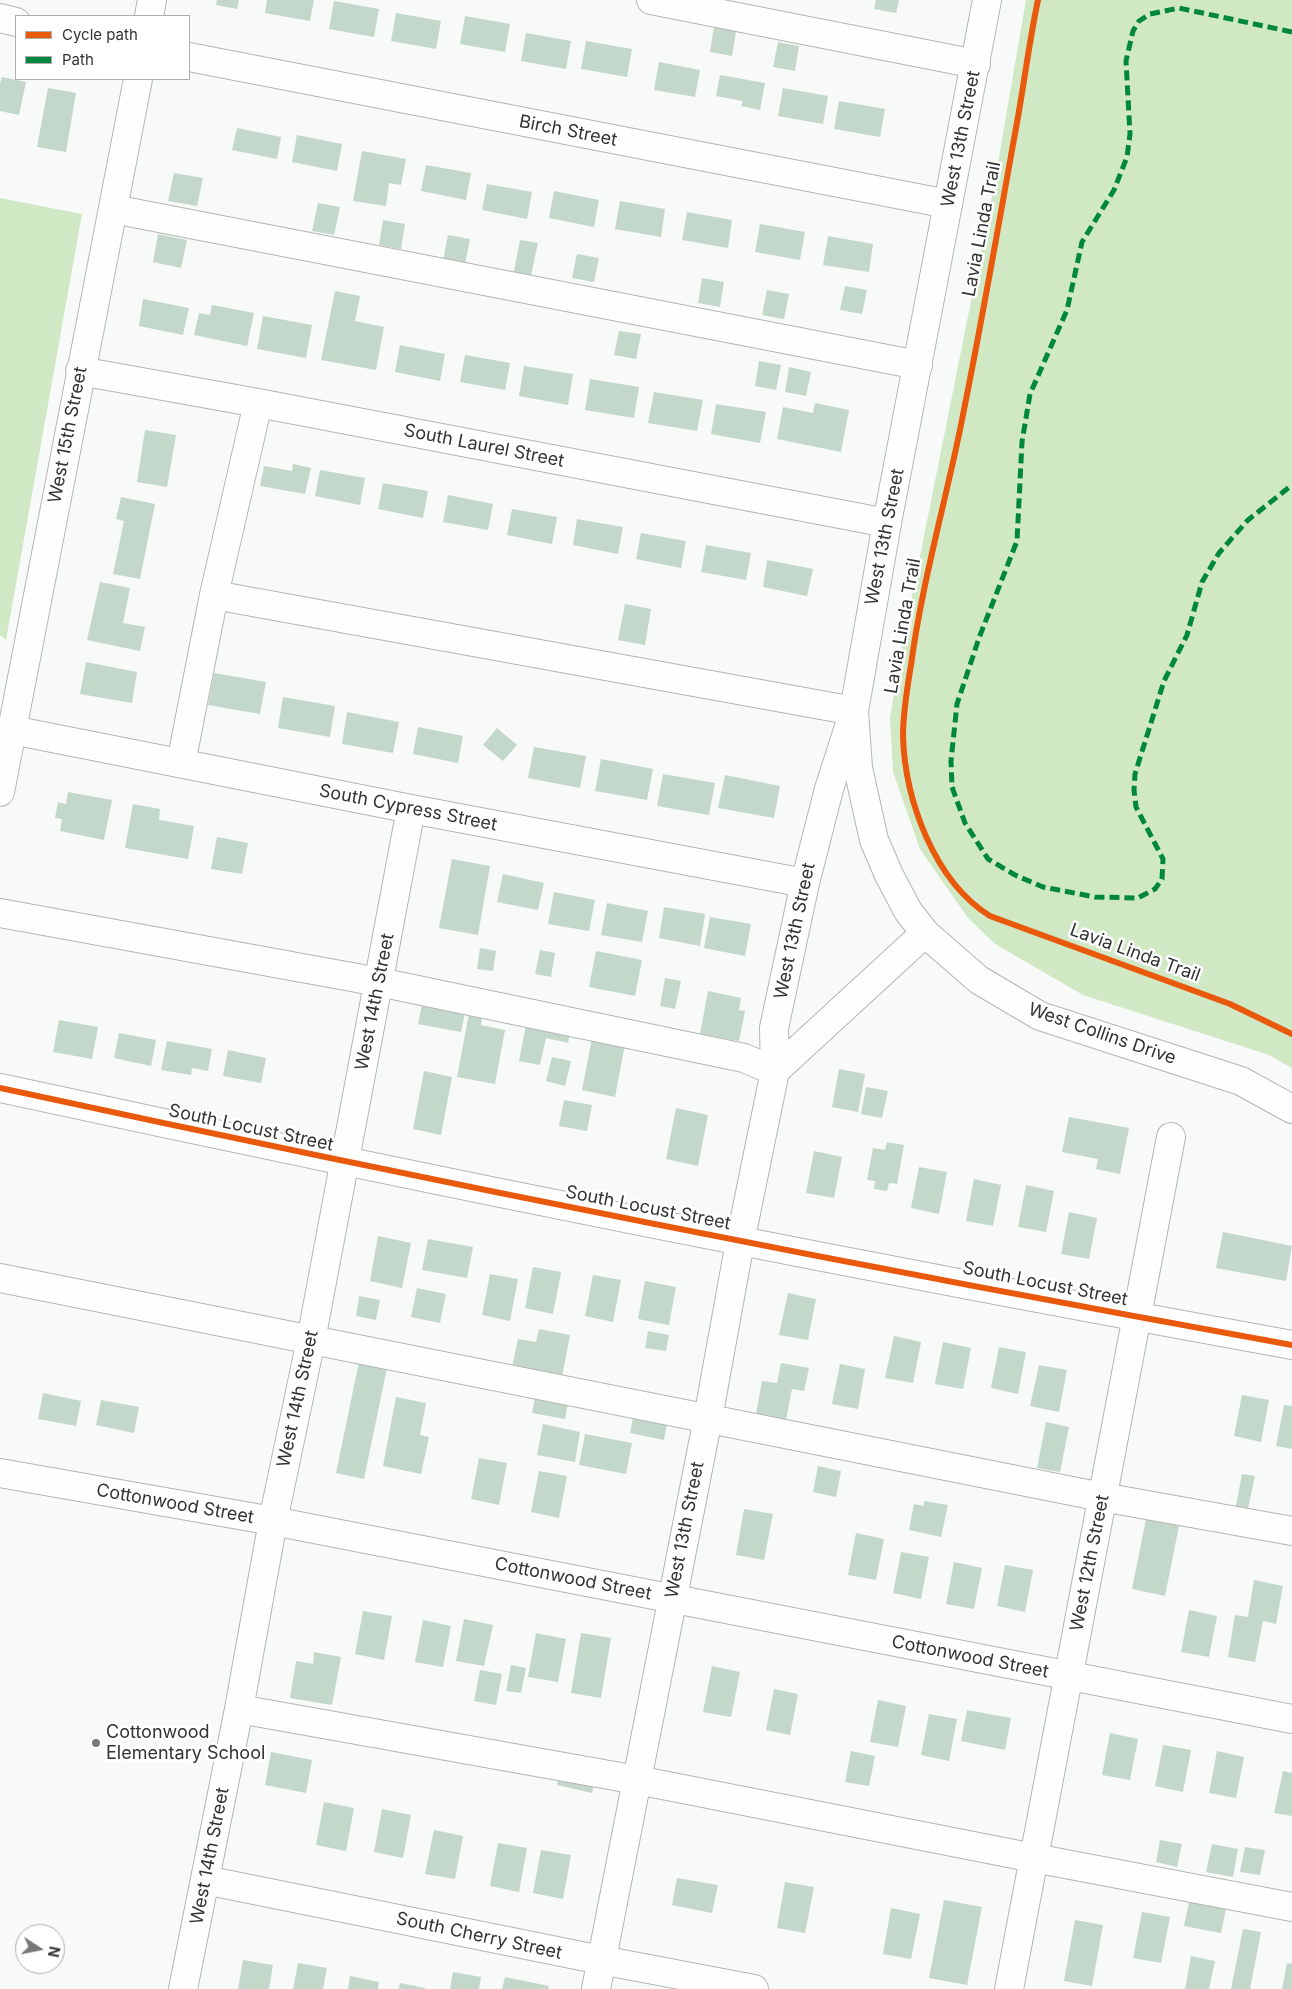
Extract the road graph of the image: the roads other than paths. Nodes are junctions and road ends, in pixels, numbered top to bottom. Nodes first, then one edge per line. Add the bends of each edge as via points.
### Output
1 (152, 0) edge
2 (651, 0) edge
3 (987, 0) edge
4 (149, 15) edge
5 (0, 18) edge
6 (15, 22) edge
7 (190, 58) edge
8 (976, 64) junction
9 (138, 80) edge
10 (948, 204) junction
11 (112, 209) junction
12 (918, 365) junction
13 (80, 371) junction
14 (258, 402) junction
15 (887, 523) junction
16 (214, 596) junction
17 (854, 710) junction
18 (12, 730) junction
19 (181, 763) junction
20 (0, 790) edge
21 (411, 809) junction
22 (805, 883) junction
23 (0, 913) edge
24 (925, 933) junction
25 (378, 982) junction
26 (775, 1071) junction
27 (0, 1088) edge
28 (1292, 1110) edge
29 (1171, 1136) dead end
30 (344, 1163) junction
31 (740, 1242) junction
32 (0, 1278) edge
33 (1136, 1317) junction
34 (311, 1340) junction
35 (1292, 1345) edge
36 (708, 1418) junction
37 (0, 1473) edge
38 (1102, 1497) junction
39 (273, 1521) junction
40 (1292, 1531) edge
41 (672, 1598) junction
42 (1068, 1676) junction
43 (239, 1709) junction
44 (1292, 1719) edge
45 (637, 1780) junction
46 (1034, 1858) junction
47 (205, 1880) junction
48 (1292, 1907) edge
49 (601, 1960) junction
50 (183, 1989) edge
51 (596, 1989) edge
52 (754, 1989) edge
53 (1008, 1989) edge

1 - 4 street
2 - 8 street
3 - 8 street, West 13th Street
5 - 6 street
7 - 10 street, Birch Street
8 - 10 street, West 13th Street
9 - 11 street, West 15th Street
10 - 12 street, West 13th Street
11 - 12 street
11 - 13 street, West 15th Street
12 - 15 street, West 13th Street
13 - 14 street, South Laurel Street
13 - 18 street, West 15th Street
14 - 15 street, South Laurel Street
14 - 16 street
15 - 17 street, West 13th Street
16 - 17 street
16 - 19 street
17 - 22 street, West 13th Street via 829,788
17 - 24 street, West Collins Drive via 858,768 874,840 908,911
18 - 19 street, South Cypress Street
18 - 20 street, West 15th Street
19 - 21 street, South Cypress Street
21 - 22 street, South Cypress Street
21 - 25 street, West 14th Street
22 - 26 street, West 13th Street via 774,1028
23 - 25 street
24 - 26 street
24 - 28 street, West Collins Drive via 979,980 1040,1016 1240,1081
25 - 26 street via 744,1058
25 - 30 street, West 14th Street
26 - 31 street, West 13th Street
27 - 30 street, South Locust Street
29 - 33 street, West 12th Street
30 - 31 street, South Locust Street
30 - 34 street, West 14th Street
31 - 33 street, South Locust Street
31 - 36 street, West 13th Street
32 - 34 street
33 - 35 street, South Locust Street
33 - 38 street, West 12th Street
34 - 36 street
34 - 39 street, West 14th Street
36 - 38 street
36 - 41 street, West 13th Street
37 - 39 street, Cottonwood Street
38 - 40 street
38 - 42 street, West 12th Street
39 - 41 street, Cottonwood Street
39 - 43 street, West 14th Street
41 - 42 street, Cottonwood Street
41 - 45 street, West 13th Street
42 - 44 street, Cottonwood Street
42 - 46 street, West 12th Street
43 - 45 street
43 - 47 street, West 14th Street
45 - 46 street
45 - 49 street, West 13th Street
46 - 48 street
46 - 53 street, West 12th Street
47 - 49 street, South Cherry Street
47 - 50 street, West 14th Street
49 - 51 street, West 13th Street
49 - 52 street, South Cherry Street

